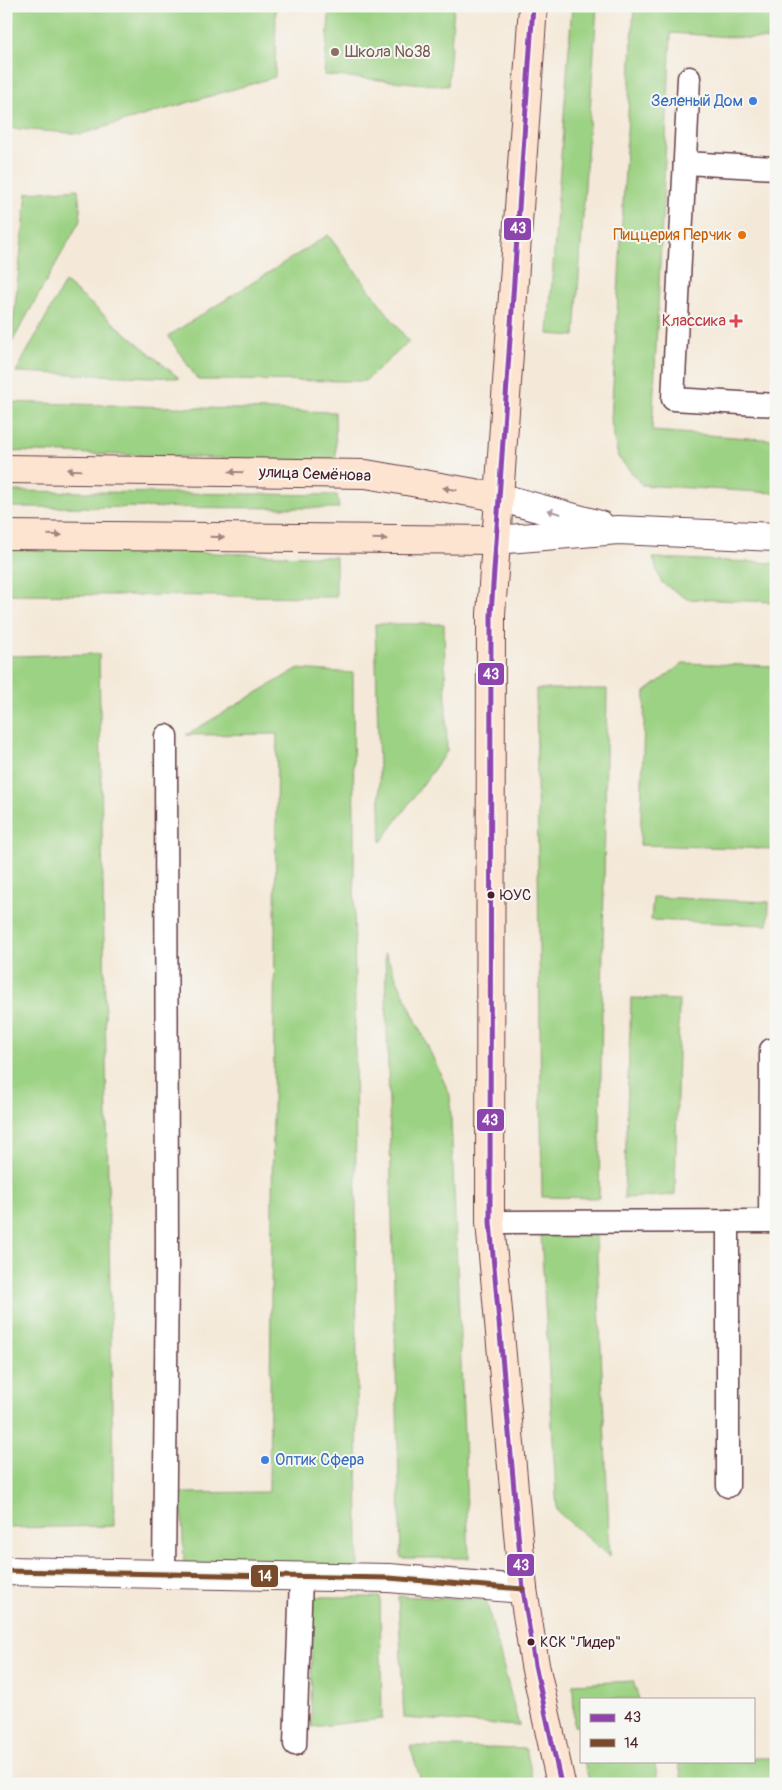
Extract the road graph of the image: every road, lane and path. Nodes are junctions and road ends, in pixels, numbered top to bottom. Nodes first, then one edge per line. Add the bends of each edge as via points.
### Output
1 (533, 6) edge
2 (690, 78) dead end
3 (685, 163) junction
4 (776, 168) edge
5 (776, 405) edge
6 (6, 469) edge
7 (498, 497) junction
8 (618, 530) junction
9 (6, 535) edge
10 (776, 537) edge
11 (495, 540) junction
12 (166, 736) dead end
13 (771, 1050) dead end
14 (728, 1221) junction
15 (773, 1221) edge
16 (490, 1222) junction
17 (728, 1486) dead end
18 (6, 1571) edge
19 (164, 1574) junction
20 (301, 1578) junction
21 (523, 1589) junction
22 (295, 1744) dead end
23 (562, 1784) edge

1 - 7 street
2 - 3 lane
3 - 4 lane
3 - 5 lane via 673,399
7 -> 6 street, улица Семёнова via 366,474
8 -> 7 street, улица Семёнова
7 - 11 street
8 - 10 street, улица Семёнова
8 - 11 street, улица Семёнова
9 -> 11 street, улица Семёнова
11 - 16 street via 491,614
12 - 19 lane
13 - 15 lane
14 - 15 lane
14 - 16 lane
14 - 17 lane
16 - 21 street
18 - 19 street
19 - 20 street
20 - 21 street via 389,1578
20 - 22 lane
21 - 23 street via 534,1664

